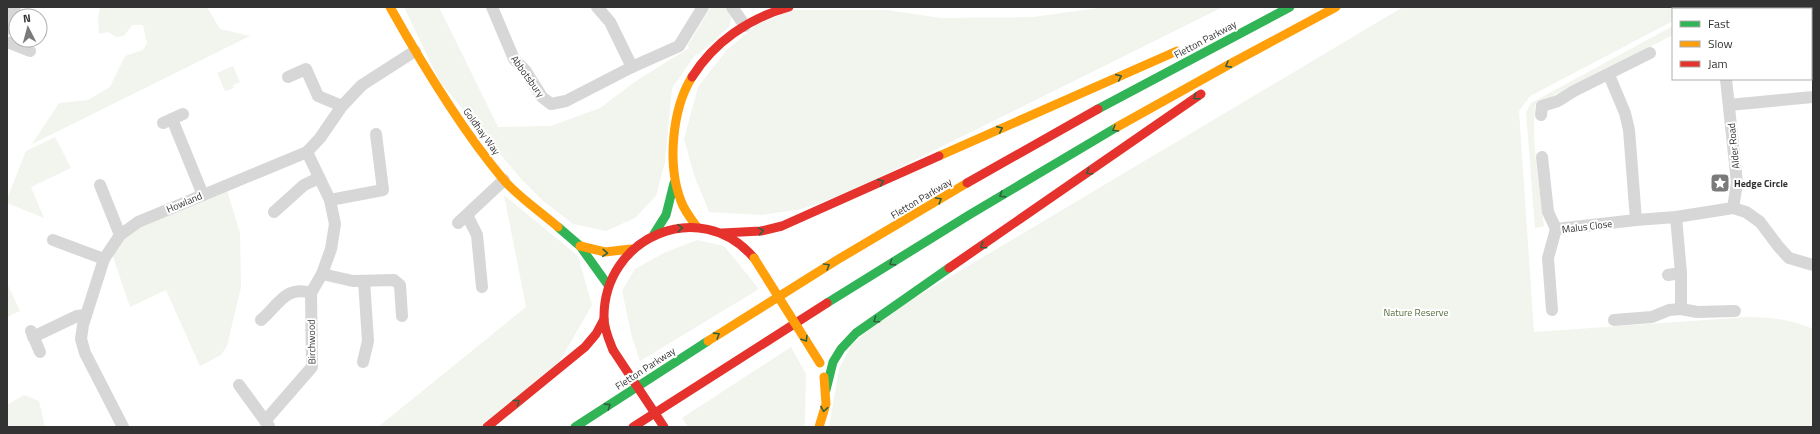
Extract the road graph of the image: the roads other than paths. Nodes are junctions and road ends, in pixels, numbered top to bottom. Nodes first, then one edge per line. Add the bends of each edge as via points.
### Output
1 (15, 7) edge
2 (390, 7) edge
3 (492, 7) edge
4 (597, 7) edge
5 (703, 7) edge
6 (732, 7) edge
7 (789, 7) edge
8 (1277, 7) edge
9 (1290, 7) edge
10 (1336, 7) edge
11 (745, 26) junction
12 (1233, 26) dead end
13 (1297, 27) junction
14 (7, 29) edge
15 (7, 42) edge
16 (1182, 49) dead end
17 (30, 51) dead end
18 (415, 51) junction
19 (1650, 54) dead end
20 (632, 67) junction
21 (1609, 75) junction
22 (288, 77) dead end
23 (1226, 77) dead end
24 (1726, 80) edge
25 (1206, 90) dead end
26 (1813, 97) edge
27 (1729, 105) junction
28 (342, 106) junction
29 (1541, 115) dead end
30 (173, 119) dead end
31 (376, 134) dead end
32 (307, 152) junction
33 (1542, 157) dead end
34 (675, 175) junction
35 (319, 178) junction
36 (504, 180) junction
37 (100, 185) dead end
38 (203, 195) junction
39 (330, 200) junction
40 (1733, 208) junction
41 (274, 212) dead end
42 (468, 214) junction
43 (1676, 218) junction
44 (1636, 220) junction
45 (458, 223) dead end
46 (697, 227) junction
47 (1556, 229) junction
48 (722, 233) junction
49 (120, 234) junction
50 (654, 234) junction
51 (53, 240) dead end
52 (580, 246) junction
53 (631, 249) junction
54 (104, 259) junction
55 (1813, 265) edge
56 (1681, 272) junction
57 (322, 274) junction
58 (1668, 275) dead end
59 (364, 281) junction
60 (608, 286) junction
61 (482, 287) dead end
62 (311, 293) junction
63 (1681, 309) junction
64 (1552, 310) dead end
65 (1735, 310) dead end
66 (86, 314) junction
67 (402, 316) dead end
68 (604, 319) junction
69 (261, 320) dead end
70 (1614, 320) dead end
71 (40, 352) dead end
72 (362, 362) dead end
73 (239, 385) dead end
74 (826, 390) junction
75 (267, 424) edge
76 (123, 427) edge
77 (487, 427) edge
78 (575, 427) edge
79 (633, 427) edge
80 (664, 427) edge
81 (819, 427) edge

1 - 14 street
2 - 18 main road, Goldhay Way
3 - 20 street, Abbotsbury via 514,59 525,70 542,97 551,104 566,101
4 - 20 street via 610,22
5 - 20 street, Abbotsbury via 679,46
6 - 11 street
7 - 11 main road via 762,15
8 - 12 main road
78 -> 9 main road, Fletton Parkway via 812,275 996,166
10 - 13 main road
11 - 34 main road via 728,37 699,67 680,101 674,143
13 - 23 main road
13 -> 79 main road via 1013,188 829,301
15 - 17 street
48 -> 16 main road via 761,231 782,226
18 - 28 street, Howland via 362,85
18 - 36 main road, Goldhay Way via 466,129
19 - 21 street
21 - 29 street via 1574,90 1558,101 1542,106
21 - 44 street via 1625,113 1629,130
22 - 28 street via 306,69 318,96
24 - 27 street, Alder Road
25 -> 74 main road via 856,334 833,362
26 - 27 street
27 - 40 street, Alder Road via 1737,183
28 - 32 street, Howland
30 - 38 street
31 - 39 street via 383,190
32 - 35 street
32 - 38 street, Howland
33 - 47 street via 1548,212
34 - 46 main road via 678,195 685,213
34 - 50 main road via 666,215
35 - 39 street
35 - 41 street via 304,185
36 - 42 street
36 - 52 main road, Goldhay Way
37 - 49 street
38 - 49 street, Howland via 138,222
39 - 57 street via 335,224 331,249
40 - 43 street, Malus Close
40 - 55 street via 1746,212 1760,222 1789,258
42 - 45 street
42 - 61 street via 477,235
43 - 44 street, Malus Close
43 - 56 street
44 - 47 street, Malus Close
46 - 48 main road
50 -> 46 main road via 675,228
47 - 64 street, Malus Close via 1548,258
48 -> 74 main road, bridge via 754,258 820,363
49 - 54 street, Howland
50 - 53 main road
51 - 54 street
52 -> 53 main road, Goldhay Way via 597,252 614,253
52 - 60 main road, Goldhay Way
53 - 60 main road via 613,272
54 - 66 street, Howland
56 - 58 street
56 - 63 street
57 - 59 street
57 - 62 street
59 - 67 street via 394,280 400,285
59 - 72 street via 368,340
60 - 68 main road via 604,302
62 - 69 street via 298,291 287,294
62 - 75 street, Birchwood via 312,367
63 - 65 street via 1697,312
63 - 70 street via 1669,310 1652,317
66 - 71 street via 32,333
66 - 76 street, Howland via 81,339 85,353
77 -> 68 main road via 585,347
68 - 80 main road, bridge via 613,350
73 - 75 street, Birchwood
74 -> 81 main road via 826,404

